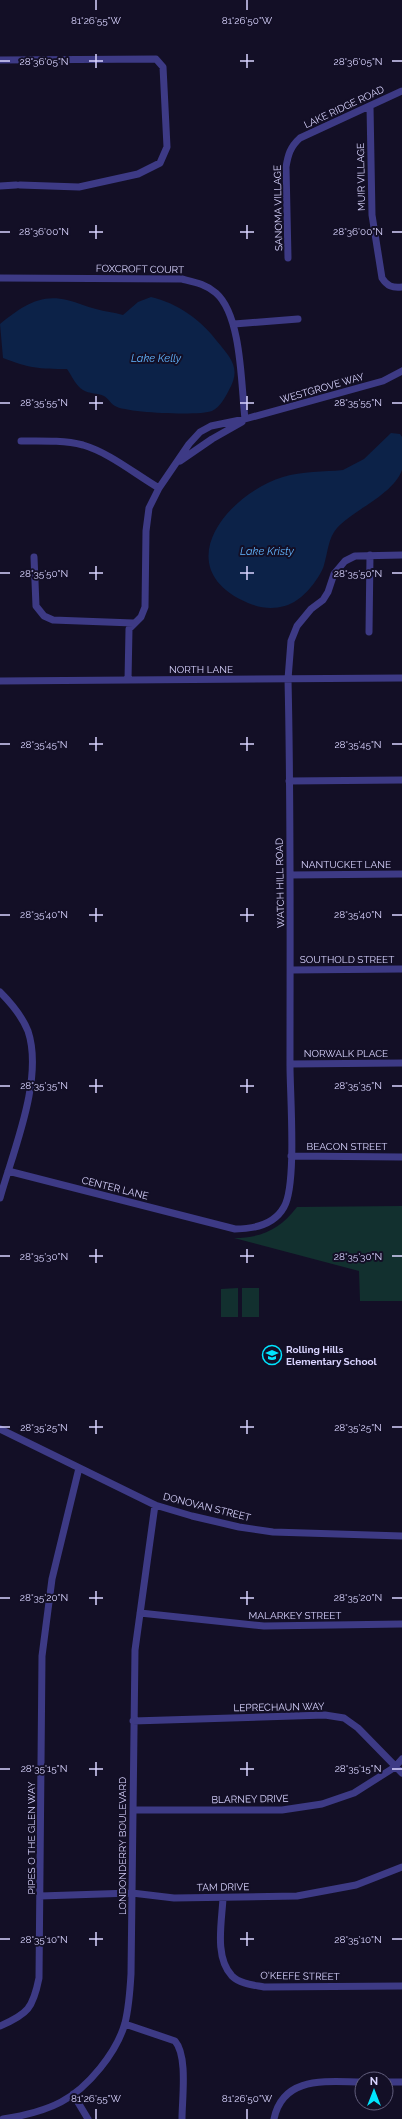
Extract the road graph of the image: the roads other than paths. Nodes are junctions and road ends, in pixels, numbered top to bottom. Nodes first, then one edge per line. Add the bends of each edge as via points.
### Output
1 (0, 60) edge
2 (400, 93) edge
3 (370, 106) junction
4 (300, 138) joint
5 (0, 186) edge
6 (288, 258) dead end
7 (0, 278) edge
8 (399, 287) edge
9 (298, 319) dead end
10 (234, 324) junction
11 (402, 371) edge
12 (245, 420) junction
13 (21, 441) dead end
14 (176, 464) junction
15 (159, 488) junction
16 (402, 554) edge
17 (370, 555) junction
18 (34, 557) dead end
19 (133, 623) junction
20 (369, 632) dead end
21 (402, 678) edge
22 (288, 679) junction
23 (128, 680) junction
24 (0, 681) edge
25 (402, 780) edge
26 (289, 781) junction
27 (402, 874) edge
28 (290, 875) junction
29 (402, 969) edge
30 (291, 970) junction
31 (0, 992) edge
32 (402, 1063) edge
33 (290, 1064) junction
34 (291, 1156) junction
35 (402, 1157) edge
36 (8, 1171) junction
37 (0, 1198) edge
38 (218, 1224) joint
39 (0, 1429) edge
40 (78, 1468) junction
41 (155, 1505) junction
42 (402, 1536) edge
43 (140, 1613) junction
44 (402, 1624) edge
45 (133, 1721) junction
46 (402, 1760) edge
47 (395, 1766) junction
48 (402, 1773) edge
49 (133, 1810) junction
50 (402, 1867) edge
51 (132, 1893) junction
52 (40, 1896) junction
53 (223, 1898) junction
54 (402, 1986) edge
55 (125, 2024) junction
56 (0, 2026) edge
57 (354, 2082) edge
58 (73, 2094) junction
59 (3, 2119) edge
60 (88, 2119) edge
61 (182, 2119) edge
62 (274, 2119) edge

1 - 5 street via 156,59 163,67 167,147 160,163 138,174 79,186
2 - 3 street, LAKE RIDGE ROAD
3 - 4 street, LAKE RIDGE ROAD
3 - 8 street, MUIR VILLAGE via 372,215 382,278 386,284
4 - 6 street, SANOMA VILLAGE via 288,154 286,168
7 - 10 street, FOXCROFT COURT via 182,279 203,284 216,294 228,308
9 - 10 street
10 - 12 street, FOXCROFT COURT
11 - 12 street, WESTGROVE WAY via 383,380
12 - 14 street, WESTGROVE WAY
12 - 14 street, WESTGROVE WAY via 211,426 200,432 188,444
13 - 15 street via 83,445 103,454
14 - 15 street, WESTGROVE WAY
15 - 19 street, WESTGROVE WAY via 149,508 146,531 145,607 141,616
16 - 17 street, WATCH HILL ROAD
17 - 20 street
17 - 22 street, WATCH HILL ROAD via 355,556 345,561 334,574 323,600 298,626 291,641
18 - 19 street via 36,606 44,616 54,620
19 - 23 street, WESTGROVE WAY via 128,638
21 - 22 street, NORTH LANE
22 - 23 street, NORTH LANE
22 - 26 street, WATCH HILL ROAD
23 - 24 street, NORTH LANE
25 - 26 street
26 - 28 street, WATCH HILL ROAD
27 - 28 street, NANTUCKET LANE
28 - 30 street, WATCH HILL ROAD
29 - 30 street, SOUTHOLD STREET
30 - 33 street, WATCH HILL ROAD
31 - 36 street via 24,1023 34,1056 31,1086
32 - 33 street, NORWALK PLACE
33 - 34 street, WATCH HILL ROAD
34 - 35 street, BEACON STREET
34 - 38 street, WATCH HILL ROAD via 290,1189 284,1207 271,1222 251,1229 235,1229
36 - 37 street
36 - 38 street, CENTER LANE
39 - 40 street, DONOVAN STREET
40 - 41 street, DONOVAN STREET
40 - 52 street, PIPES O THE GLEN WAY via 52,1579 42,1656
41 - 42 street, DONOVAN STREET via 236,1526 273,1532
41 - 43 street, LONDONDERRY BOULEVARD
43 - 44 street, MALARKEY STREET via 264,1626
43 - 45 street, LONDONDERRY BOULEVARD via 135,1650
45 - 47 street, LEPRECHAUN WAY via 325,1715 344,1718 358,1728
45 - 49 street, LONDONDERRY BOULEVARD
46 - 47 street, BLARNEY DRIVE
47 - 48 street, LEPRECHAUN WAY
47 - 49 street, BLARNEY DRIVE via 354,1793 322,1804 282,1810
49 - 51 street, LONDONDERRY BOULEVARD
50 - 53 street, TAM DRIVE via 356,1885 328,1892 297,1896
51 - 52 street, TAM DRIVE
51 - 53 street, TAM DRIVE via 174,1898
51 - 55 street, LONDONDERRY BOULEVARD via 130,1992
52 - 56 street, PIPES O THE GLEN WAY via 39,1978 36,1992 31,2007
53 - 54 street, O'KEEFE STREET via 221,1947 225,1962 232,1976 246,1984 264,1987
55 - 58 street, LONDONDERRY BOULEVARD via 110,2054 83,2087
55 - 61 street via 175,2041 180,2047 183,2068
57 - 62 street via 315,2082 299,2086 287,2094 277,2108
58 - 59 street, LONDONDERRY BOULEVARD via 61,2102 22,2116
58 - 60 street

